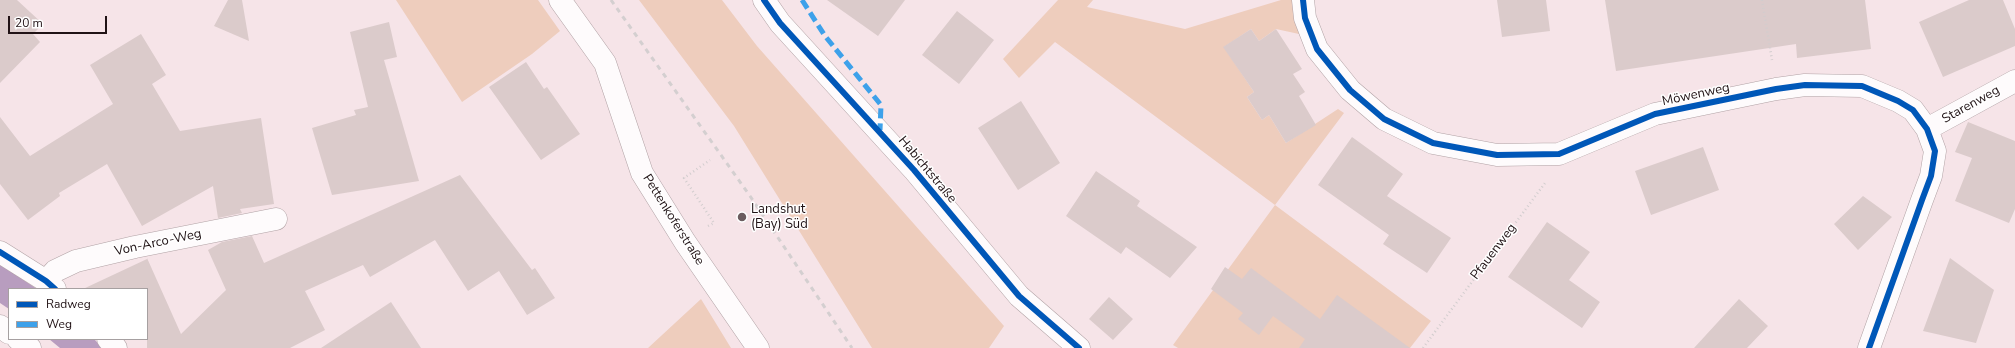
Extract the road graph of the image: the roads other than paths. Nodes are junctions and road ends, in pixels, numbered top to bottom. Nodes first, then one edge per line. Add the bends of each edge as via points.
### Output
1 (560, 0) edge
2 (764, 0) edge
3 (1303, 0) edge
4 (2015, 81) edge
5 (1927, 129) junction
6 (276, 219) dead end
7 (0, 252) edge
8 (50, 285) edge
9 (19, 340) edge
10 (109, 340) edge
11 (30, 348) edge
12 (116, 348) edge
13 (758, 348) edge
14 (1079, 348) edge
15 (1869, 348) edge

1 - 13 street, Pettenkoferstraße via 605,63 642,173 685,242
2 - 14 street, Habichtstraße via 780,23 914,170 1019,296
3 - 5 street, Möwenweg via 1306,18 1317,49 1350,90 1384,119 1433,143 1497,155 1559,154 1655,114 1805,85 1862,86 1898,100 1913,110
4 - 5 street, Starenweg
5 - 15 street, Möwenweg via 1936,151 1930,176
6 - 8 street, Von-Arco-Weg via 135,246 76,261 55,271
7 - 8 street
9 - 11 street
10 - 12 street

